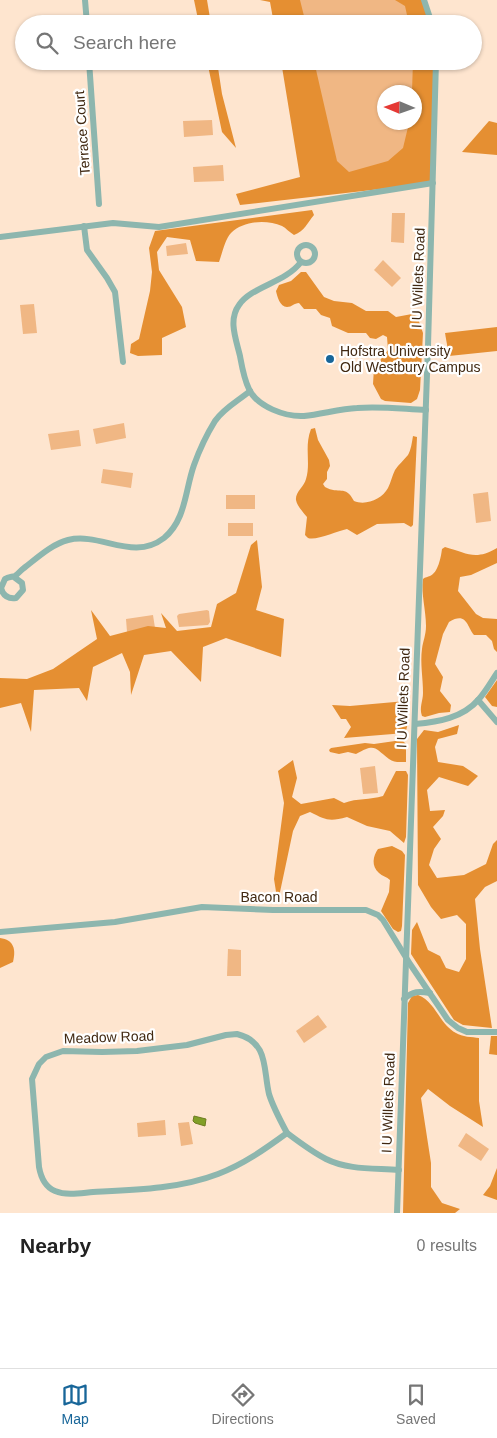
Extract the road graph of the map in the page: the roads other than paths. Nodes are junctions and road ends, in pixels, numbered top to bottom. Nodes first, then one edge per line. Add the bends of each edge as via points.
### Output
1 (85, 0) edge
2 (424, 0) edge
3 (86, 15) edge
4 (429, 15) edge
5 (90, 70) edge
6 (436, 70) edge
7 (433, 183) junction
8 (99, 204) dead end
9 (84, 226) junction
10 (0, 237) edge
11 (301, 262) dead end
12 (122, 362) dead end
13 (250, 391) junction
14 (426, 410) junction
15 (14, 576) dead end
16 (497, 673) edge
17 (478, 700) junction
18 (497, 722) edge
19 (415, 724) junction
20 (0, 932) edge
21 (405, 955) junction
22 (430, 993) junction
23 (404, 999) junction
24 (497, 1032) edge
25 (287, 1133) junction
26 (398, 1170) junction
27 (397, 1213) edge

1 - 3 street
2 - 4 street
5 - 8 street, Terrace Court
6 - 7 street, I U Willets Road
7 - 9 street via 159,227 119,223
7 - 14 street, I U Willets Road
9 - 10 street
9 - 12 street via 87,250 115,292
11 - 13 street via 290,273 246,297 235,312 233,326
13 - 14 street via 268,408 292,416 358,408
13 - 15 street via 214,423 193,466 180,516 174,528 163,538 135,548 86,538 70,539 52,547
14 - 19 street, I U Willets Road
16 - 17 street
17 - 18 street
17 - 19 street via 451,718
19 - 21 street, I U Willets Road
20 - 21 street, Bacon Road via 115,922 202,907 366,910 378,914
21 - 22 street, Bacon Road
21 - 23 street, I U Willets Road
22 - 23 street via 413,992
22 - 24 street, Bacon Road via 448,1020 458,1028 467,1032
23 - 26 street, I U Willets Road
25 - 25 street, Meadow Road via 269,1094 262,1053 250,1039 237,1034 137,1051 53,1053 39,1064 32,1079 40,1174 48,1187 65,1194 132,1190 198,1180 248,1160
25 - 26 street via 338,1164
26 - 27 street, I U Willets Road

